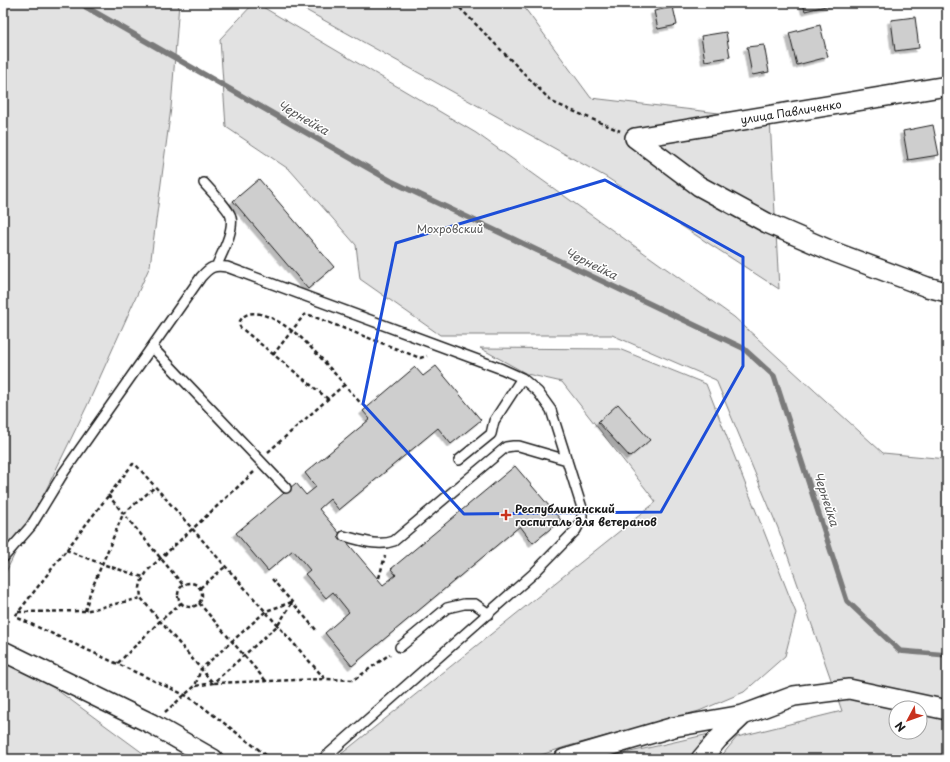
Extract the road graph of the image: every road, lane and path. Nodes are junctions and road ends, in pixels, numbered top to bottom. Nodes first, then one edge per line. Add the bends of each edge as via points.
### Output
1 (455, 3) edge
2 (947, 86) edge
3 (635, 138) junction
4 (204, 183) dead end
5 (217, 265) junction
6 (947, 292) edge
7 (292, 331) junction
8 (436, 344) junction
9 (152, 347) junction
10 (273, 355) junction
11 (522, 378) junction
12 (345, 384) junction
13 (328, 399) junction
14 (362, 405) dead end
15 (459, 460) dead end
16 (567, 460) junction
17 (261, 462) junction
18 (155, 487) junction
19 (286, 488) dead end
20 (108, 495) junction
21 (123, 514) junction
22 (192, 528) junction
23 (344, 536) dead end
24 (388, 544) junction
25 (66, 550) junction
26 (3, 558) edge
27 (160, 558) junction
28 (102, 564) junction
29 (226, 566) junction
30 (143, 577) junction
31 (379, 578) dead end
32 (272, 579) dead end
33 (183, 585) junction
34 (200, 588) junction
35 (141, 598) junction
36 (292, 602) junction
37 (181, 603) junction
38 (199, 603) junction
39 (85, 611) junction
40 (266, 611) junction
41 (18, 612) junction
42 (489, 614) junction
43 (160, 621) junction
44 (278, 626) junction
45 (318, 631) dead end
46 (232, 642) junction
47 (400, 647) joint
48 (3, 651) edge
49 (244, 656) junction
50 (118, 663) junction
51 (201, 669) junction
52 (325, 679) junction
53 (266, 681) junction
54 (213, 683) junction
55 (195, 686) junction
56 (185, 695) junction
57 (947, 710) edge
58 (743, 715) junction
59 (152, 724) junction
60 (213, 759) edge
61 (271, 759) edge
62 (323, 759) edge
63 (564, 759) edge
64 (701, 759) edge

1 - 3 path via 552,102
2 - 3 street, улица Павличенко
3 - 6 street via 699,186 767,223 834,252
4 - 5 lane via 231,217 230,231
5 - 8 lane via 227,266
5 - 9 lane via 208,269 201,277
7 - 8 path via 307,314 420,358 427,356
7 - 10 path
7 - 10 path via 268,316 249,313 239,322 241,328
7 - 12 path
8 - 11 lane
9 - 17 lane
9 - 26 lane via 64,472 31,526
10 - 13 path
11 - 15 lane via 494,421 491,434
11 - 16 lane via 538,392 551,410
12 - 13 path
12 - 14 path
13 - 17 path
16 - 24 lane via 519,446 506,447 394,542
16 - 42 lane via 582,508 582,518 576,530
17 - 19 lane
17 - 22 path via 258,469
18 - 20 path via 133,464
18 - 21 path
18 - 22 path
20 - 21 path
20 - 25 path
21 - 27 path
21 - 28 path
22 - 27 path
22 - 29 path
23 - 24 lane
24 - 31 path
25 - 28 path
25 - 41 path
27 - 30 path
27 - 33 path
28 - 30 path
28 - 39 path
29 - 34 path
29 - 40 path
30 - 35 path
32 - 36 path
33 - 34 path via 192,583
33 - 37 path via 178,592
34 - 38 path via 202,599
35 - 39 path
35 - 43 path
36 - 40 path
36 - 44 path
36 - 45 path
37 - 38 path via 190,607
37 - 43 path
38 - 46 path
39 - 41 path
40 - 44 path
40 - 46 path
41 - 50 path via 18,618
42 - 47 lane via 475,604 447,608
42 - 62 lane
43 - 50 path
43 - 51 path
44 - 49 path
44 - 52 path
46 - 49 path
46 - 51 path
47 - 52 path via 354,680
48 - 59 street
49 - 53 path
49 - 54 path
50 - 56 path
51 - 54 path
51 - 55 path
52 - 53 path
53 - 54 path
54 - 55 path
55 - 56 path
56 - 59 path
56 - 61 path
57 - 58 street via 849,689 794,696
58 - 63 street via 674,726
58 - 64 street
59 - 60 street

